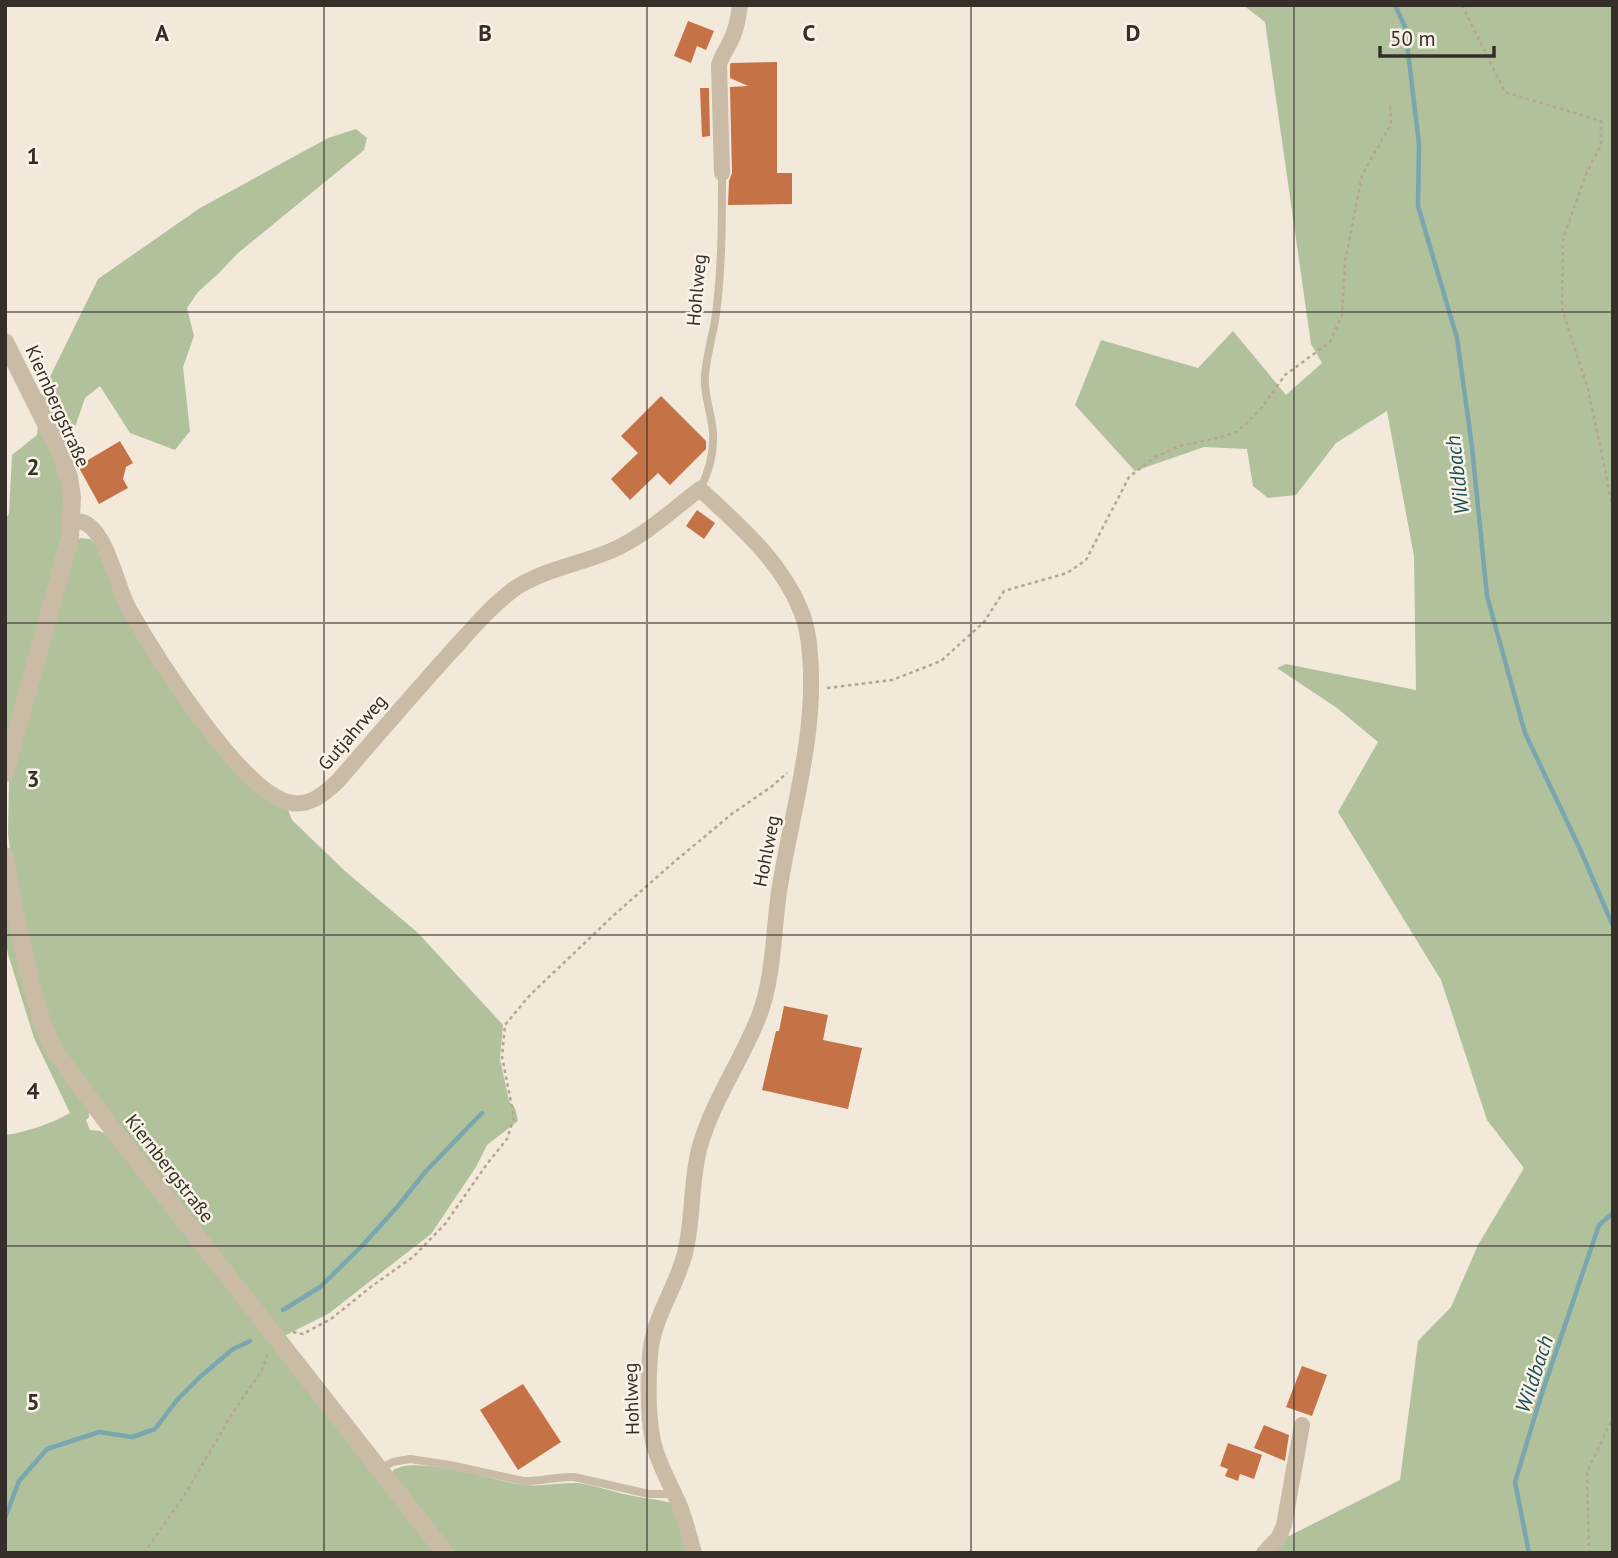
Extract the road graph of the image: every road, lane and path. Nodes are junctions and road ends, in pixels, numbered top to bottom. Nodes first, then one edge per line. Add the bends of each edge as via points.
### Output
1 (740, 5) edge
2 (1462, 5) edge
3 (1390, 102) dead end
4 (722, 173) joint
5 (5, 342) edge
6 (700, 489) junction
7 (1613, 509) edge
8 (72, 521) junction
9 (812, 690) junction
10 (787, 772) dead end
11 (5, 774) edge
12 (5, 856) edge
13 (277, 1338) junction
14 (1613, 1418) edge
15 (1302, 1424) dead end
16 (378, 1469) junction
17 (674, 1494) junction
18 (144, 1553) edge
19 (445, 1553) edge
20 (694, 1553) edge
21 (1264, 1553) edge
22 (1589, 1553) edge

1 - 4 street via 737,25 719,65
2 - 7 path via 1504,92 1601,121 1601,145 1563,239 1562,309 1588,389
3 - 9 path via 1391,124 1362,175 1345,262 1342,315 1331,342 1285,375 1237,432 1180,446 1155,457 1129,477 1086,560 1067,573 1004,591 984,622 941,661 892,680
4 - 6 lane, Hohlweg via 718,304 704,389 713,432 707,476
5 - 8 street, Kiernbergstraße via 60,452 69,477
6 - 8 street, Gutjahrweg via 636,538 534,578 496,604 338,781 303,803 281,800 270,793 215,738 128,607 96,533 83,522
6 - 9 street, Hohlweg via 760,547 791,588 809,639
8 - 11 street, Kiernbergstraße
9 - 17 street, Hohlweg via 764,999 699,1147 684,1256 652,1337 650,1426
10 - 13 path via 614,915 505,1025 502,1057 514,1117 507,1139 445,1224 413,1257 331,1319 303,1334 285,1330
12 - 13 street, Kiernbergstraße via 32,988 54,1049
13 - 16 street, Kiernbergstraße
13 - 18 path via 261,1372
14 - 22 path via 1587,1471
15 - 21 street via 1284,1525
16 - 17 lane via 410,1459 523,1481 563,1476 649,1494
16 - 19 street, Kiernbergstraße
17 - 20 street, Hohlweg

